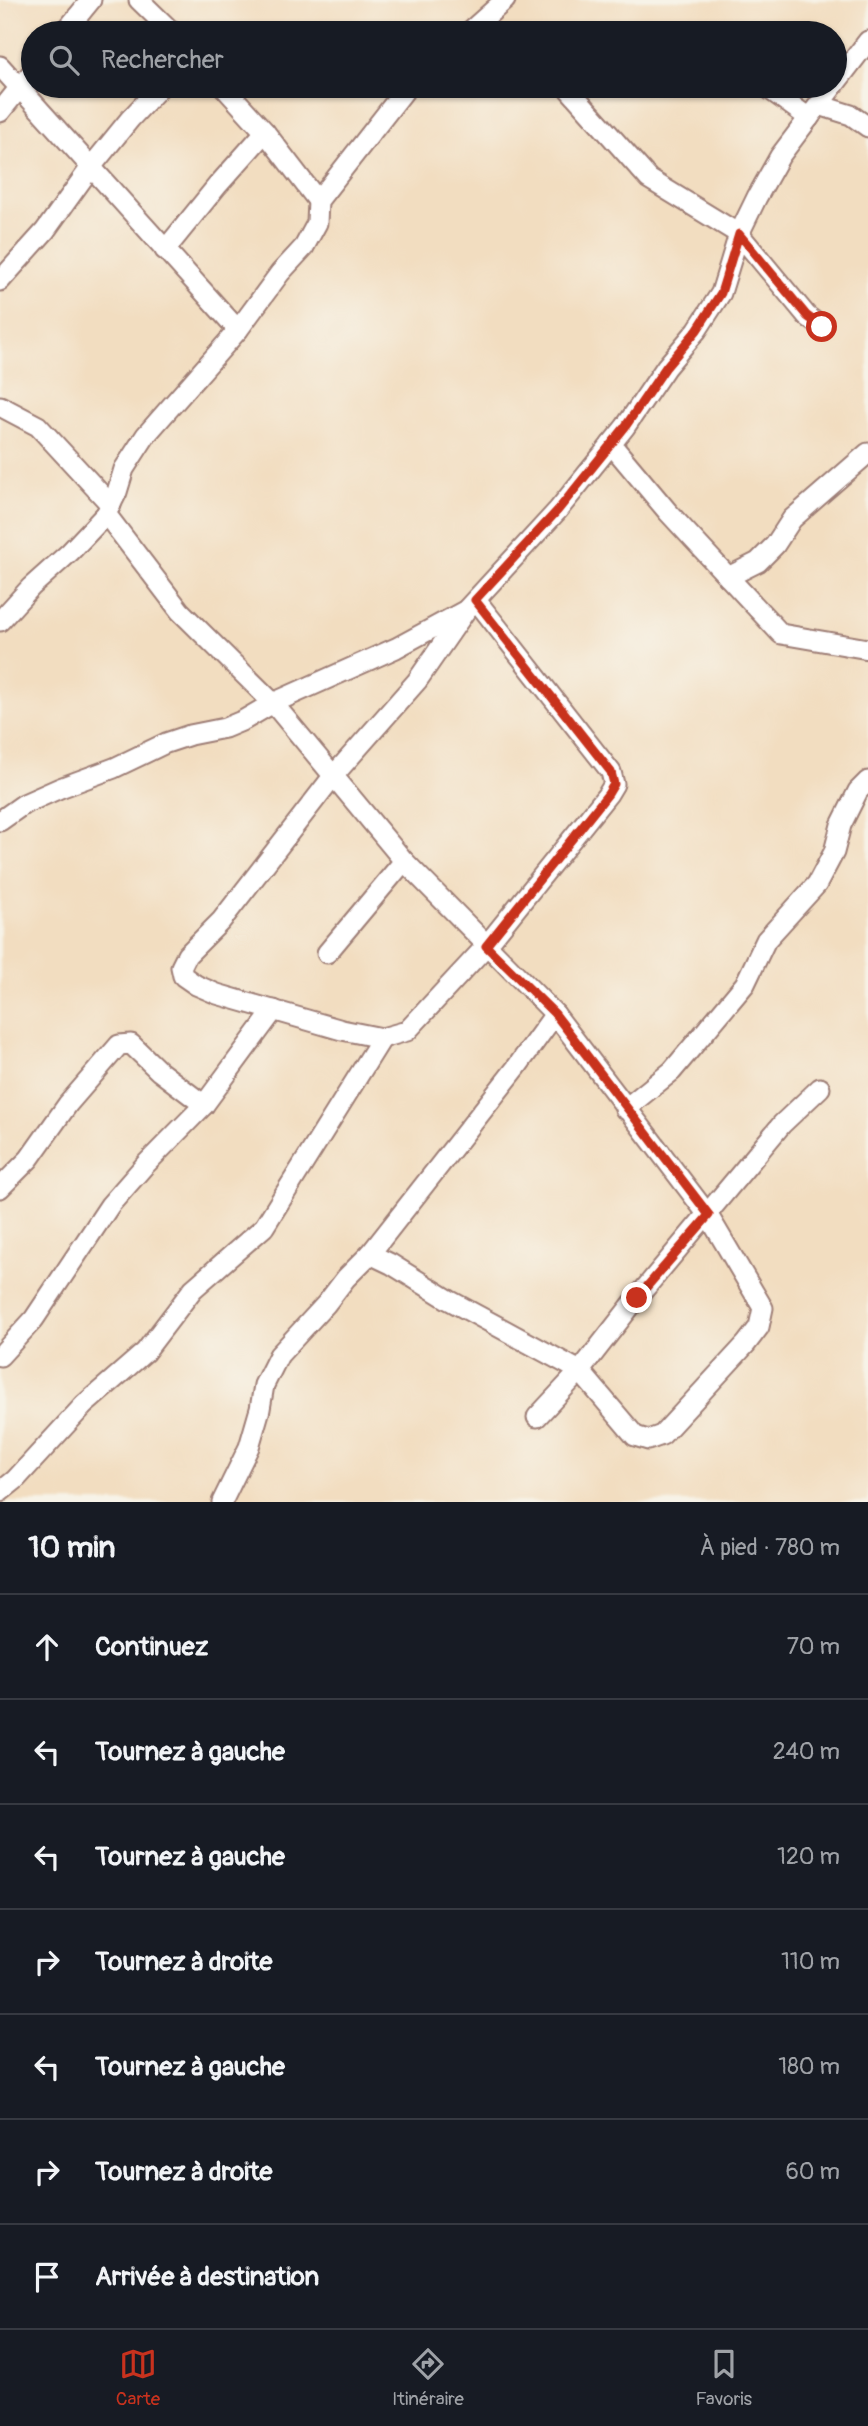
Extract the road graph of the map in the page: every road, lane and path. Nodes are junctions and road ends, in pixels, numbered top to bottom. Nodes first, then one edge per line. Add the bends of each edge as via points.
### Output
1 (91, 0) edge
2 (139, 0) edge
3 (505, 0) edge
4 (74, 21) edge
5 (161, 21) edge
6 (481, 21) edge
7 (868, 41) edge
8 (0, 66) edge
9 (847, 68) edge
10 (21, 86) edge
11 (19, 88) junction
12 (28, 98) edge
13 (150, 98) edge
14 (234, 98) edge
15 (399, 98) edge
16 (577, 98) edge
17 (788, 98) edge
18 (824, 98) edge
19 (0, 112) edge
20 (814, 112) junction
21 (860, 115) edge
22 (868, 127) edge
23 (265, 132) junction
24 (91, 167) junction
25 (318, 201) junction
26 (739, 234) junction
27 (165, 250) junction
28 (0, 281) edge
29 (822, 327) dead end
30 (238, 330) junction
31 (0, 406) edge
32 (611, 444) junction
33 (868, 453) edge
34 (108, 510) junction
35 (728, 577) junction
36 (471, 605) junction
37 (0, 621) edge
38 (868, 649) edge
39 (273, 703) junction
40 (334, 775) junction
41 (867, 782) edge
42 (0, 821) edge
43 (404, 861) junction
44 (486, 946) junction
45 (327, 953) dead end
46 (274, 1010) junction
47 (555, 1014) junction
48 (382, 1038) junction
49 (820, 1088) dead end
50 (204, 1105) junction
51 (625, 1109) junction
52 (0, 1188) edge
53 (709, 1215) junction
54 (370, 1254) junction
55 (0, 1356) edge
56 (580, 1371) junction
57 (537, 1418) dead end
58 (0, 1492) edge
59 (222, 1502) edge

1 - 4 street
2 - 5 street
3 - 6 street
7 - 9 street
8 - 11 street
10 - 11 street
11 - 19 street
12 - 24 street
13 - 24 street
14 - 23 street
15 - 25 street
16 - 26 street via 649,180
17 - 20 street
18 - 20 street
20 - 21 street
20 - 26 street via 780,156
21 - 22 street
23 - 25 street
23 - 27 street
24 - 27 street
24 - 28 street via 45,231
25 - 30 street via 317,223 304,247
26 - 29 street via 807,316
26 - 32 street via 721,293
27 - 30 street
30 - 34 street via 146,435 124,469
31 - 34 street via 38,426
32 - 35 street
32 - 36 street
33 - 35 street via 792,519 758,562
34 - 37 street
34 - 39 street via 180,611
35 - 38 street via 782,634
36 - 39 street via 396,648
36 - 40 street via 417,681
36 - 44 street via 611,772 614,784
39 - 40 street
39 - 42 street via 225,728 166,743 60,788
40 - 43 street
40 - 46 street via 181,967 183,976 196,985
41 - 51 street via 841,825 834,852 817,884 766,940 745,984 672,1071
43 - 44 street
43 - 45 street
44 - 47 street
44 - 48 street via 407,1031
46 - 48 street
46 - 50 street
47 - 51 street
47 - 54 street
48 - 58 street via 264,1227 193,1289 145,1352 84,1405
49 - 53 street via 782,1124
50 - 52 street via 131,1044 119,1045 29,1159
50 - 55 street via 110,1205 34,1318
51 - 53 street
53 - 56 street
53 - 56 street via 763,1308 746,1344 662,1435 648,1440 635,1436
54 - 56 street
54 - 59 street via 279,1354 264,1385 249,1447
56 - 57 street

